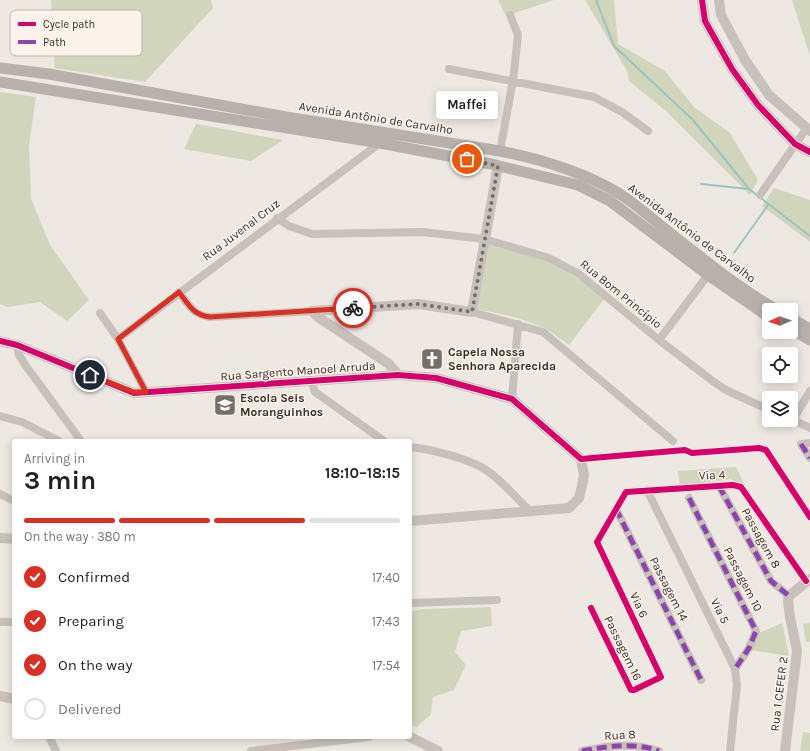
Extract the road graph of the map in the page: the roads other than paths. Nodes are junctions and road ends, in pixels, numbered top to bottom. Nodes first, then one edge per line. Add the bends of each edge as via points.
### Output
1 (702, 0) edge
2 (719, 0) edge
3 (510, 15) dead end
4 (745, 60) junction
5 (0, 68) edge
6 (449, 69) dead end
7 (732, 69) junction
8 (50, 74) junction
9 (61, 76) junction
10 (513, 80) junction
11 (0, 82) edge
12 (47, 90) junction
13 (59, 92) junction
14 (808, 130) edge
15 (648, 132) dead end
16 (380, 143) junction
17 (795, 144) junction
18 (500, 151) junction
19 (810, 152) edge
20 (515, 154) junction
21 (480, 162) junction
22 (498, 166) junction
23 (760, 195) dead end
24 (277, 218) junction
25 (484, 239) junction
26 (708, 275) junction
27 (179, 292) junction
28 (765, 303) edge
29 (312, 311) junction
30 (472, 312) junction
31 (762, 312) edge
32 (100, 313) dead end
33 (798, 322) edge
34 (518, 324) junction
35 (810, 329) edge
36 (798, 334) edge
37 (118, 339) junction
38 (659, 340) junction
39 (810, 340) edge
40 (0, 341) edge
41 (17, 345) junction
42 (398, 375) junction
43 (311, 381) junction
44 (810, 391) edge
45 (146, 392) junction
46 (512, 399) junction
47 (762, 407) edge
48 (798, 410) edge
49 (0, 416) edge
50 (798, 422) edge
51 (810, 428) edge
52 (55, 439) edge
53 (80, 439) edge
54 (381, 439) edge
55 (673, 441) dead end
56 (810, 443) edge
57 (412, 447) edge
58 (766, 450) dead end
59 (810, 458) edge
60 (719, 486) junction
61 (647, 490) junction
62 (0, 494) edge
63 (689, 498) dead end
64 (12, 500) edge
65 (616, 509) junction
66 (531, 512) junction
67 (810, 517) edge
68 (412, 521) edge
69 (0, 538) edge
70 (12, 539) edge
71 (597, 542) joint
72 (808, 580) edge
73 (789, 596) junction
74 (497, 600) dead end
75 (412, 603) edge
76 (591, 608) dead end
77 (0, 622) edge
78 (12, 622) edge
79 (735, 669) junction
80 (661, 677) joint
81 (701, 680) dead end
82 (0, 696) edge
83 (12, 699) edge
84 (412, 738) edge
85 (49, 739) edge
86 (352, 739) edge
87 (56, 751) edge
88 (251, 751) edge
89 (438, 751) edge
90 (582, 751) edge
91 (659, 751) edge
92 (730, 751) edge
93 (785, 751) edge

1 - 7 street via 705,21
2 - 4 street via 720,15
3 - 10 street via 518,35
4 - 7 street
4 - 14 street via 769,94
5 - 8 main road, Avenida Antônio de Carvalho
6 - 10 street
7 - 17 street via 758,105
8 - 9 main road, Avenida Antônio de Carvalho
8 - 12 main road
9 - 13 main road
9 - 18 main road, Avenida Antônio de Carvalho via 286,117
10 - 15 street via 594,97 622,112
10 - 18 street
11 - 12 main road, Avenida Antônio de Carvalho
12 - 13 main road, Avenida Antônio de Carvalho
13 - 16 main road, Avenida Antônio de Carvalho
14 - 17 street
16 - 21 main road, Avenida Antônio de Carvalho
16 - 24 street, Rua Juvenal Cruz
17 - 19 street
17 - 23 street
18 - 20 main road, Avenida Antônio de Carvalho
18 - 21 main road via 494,160
20 - 22 main road via 502,157
20 - 28 main road, Avenida Antônio de Carvalho via 582,174 616,192
21 - 22 main road, Avenida Antônio de Carvalho
22 - 25 street
22 - 26 main road, Avenida Antônio de Carvalho via 578,185 610,201
24 - 25 street, Rua Bom Princípio via 289,226 312,234 423,232
24 - 27 street, Rua Juvenal Cruz
25 - 30 street
25 - 38 street, Rua Bom Princípio via 565,265
26 - 31 main road, Avenida Antônio de Carvalho
26 - 38 street
27 - 29 street via 193,312 200,316
27 - 37 street, Rua Juvenal Cruz
29 - 30 street via 418,304
29 - 42 street via 390,364
30 - 34 street
32 - 37 street
33 - 35 main road
34 - 46 street
34 - 55 street via 543,332 562,346
36 - 39 main road
37 - 45 street
38 - 47 street, Rua Bom Princípio via 726,390
40 - 41 street, Rua Sargento Manoel Arruda
41 - 45 street, Rua Sargento Manoel Arruda via 134,392
41 - 53 street via 19,355 26,366
42 - 43 street, Rua Sargento Manoel Arruda
42 - 46 street, Rua Sargento Manoel Arruda via 436,378
43 - 45 street, Rua Sargento Manoel Arruda
43 - 54 street via 315,392
44 - 48 street
46 - 66 street, Rua Sargento Manoel Arruda via 581,459 584,475 574,504 564,509
49 - 52 street via 22,422
50 - 51 street
56 - 59 street via 801,444
57 - 66 street via 462,459 488,471
58 - 67 street
60 - 61 street, Via 4
60 - 72 street, Via 4 via 733,485 743,489
60 - 73 street, Passagem 8 via 771,581
61 - 65 street, Via 4 via 626,492
61 - 79 street, Via 5
62 - 64 street
63 - 79 street, Passagem 10 via 756,631 749,648
65 - 71 street, Via 4
65 - 81 street, Passagem 14
66 - 68 street
69 - 70 street
71 - 80 street, Via 6
72 - 73 street
73 - 93 street, Rua 1 CEFER 2 via 788,610 797,651
74 - 75 street
76 - 80 street, Passagem 16 via 631,690
77 - 78 street
79 - 92 street, Via 5 via 737,685
82 - 83 street
84 - 89 street
85 - 87 street
86 - 88 street
90 - 91 street, Rua 8 via 606,746 644,746

